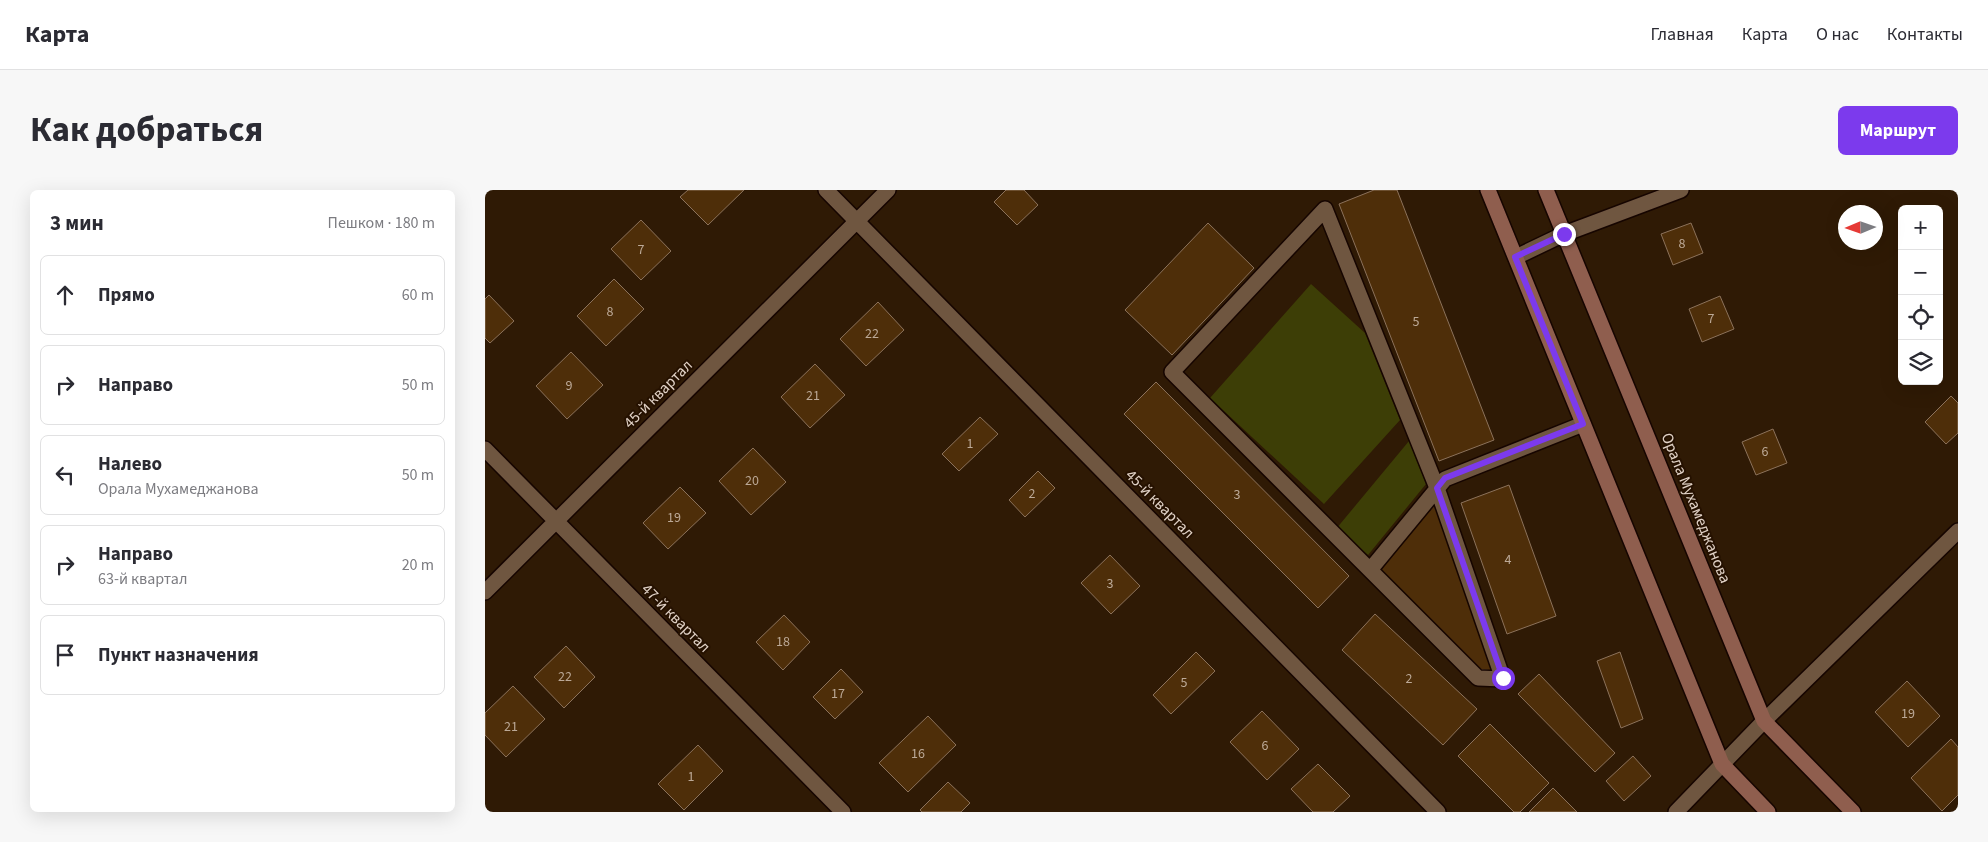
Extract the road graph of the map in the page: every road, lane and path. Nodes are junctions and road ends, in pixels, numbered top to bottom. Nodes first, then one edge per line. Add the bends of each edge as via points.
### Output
1 (826, 190) edge
2 (888, 190) edge
3 (1488, 190) edge
4 (1546, 190) edge
5 (1681, 190) edge
6 (857, 221) junction
7 (1564, 234) junction
8 (1515, 257) junction
9 (1583, 424) junction
10 (485, 450) edge
11 (1437, 488) junction
12 (555, 521) junction
13 (1958, 531) edge
14 (1370, 570) junction
15 (485, 592) edge
16 (1764, 721) junction
17 (1722, 764) junction
18 (843, 812) edge
19 (1438, 812) edge
20 (1676, 812) edge
21 (1768, 812) edge
22 (1853, 812) edge

1 - 6 street
2 - 6 street, 45-й квартал
3 - 8 street
4 - 7 street, Орала Мухамеджанова
5 - 7 street
6 - 12 street, 45-й квартал
6 - 19 street, 45-й квартал
7 - 8 street
7 - 16 street, Орала Мухамеджанова
8 - 9 street
9 - 11 street via 1445,478
9 - 17 street
10 - 12 street, 47-й квартал
11 - 14 street
11 - 14 street via 1503,678 1478,678
11 - 14 street via 1325,209 1172,372
12 - 15 street, 45-й квартал
12 - 18 street, 47-й квартал
13 - 16 street
16 - 17 street
16 - 22 street, Орала Мухамеджанова
17 - 20 street
17 - 21 street

